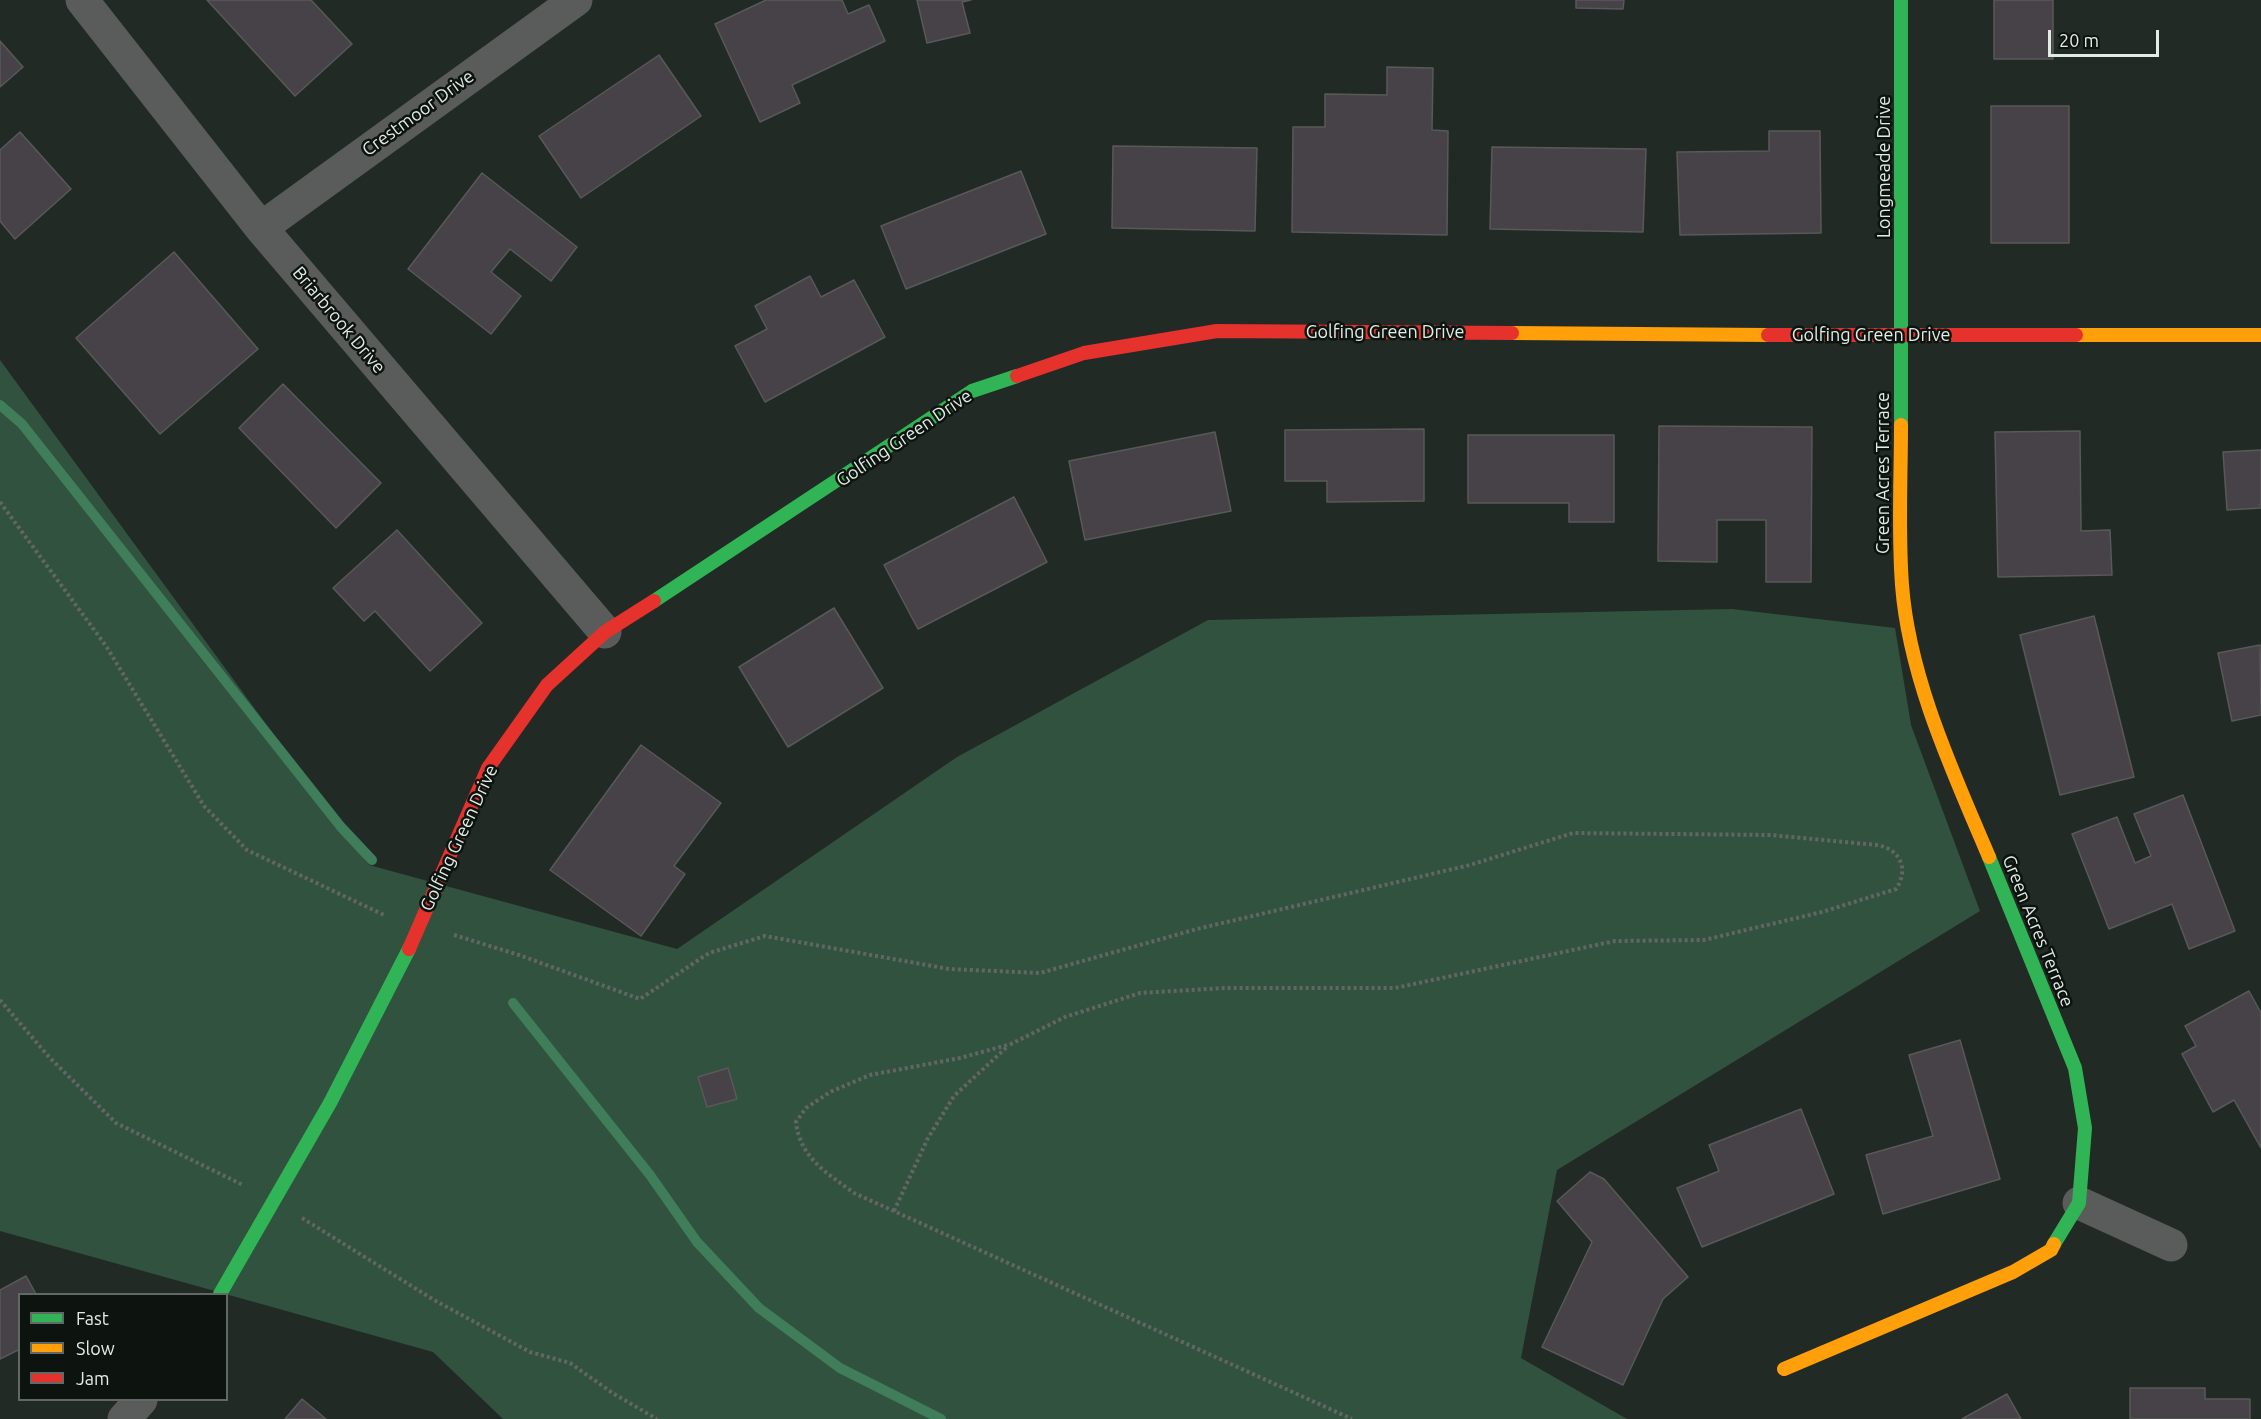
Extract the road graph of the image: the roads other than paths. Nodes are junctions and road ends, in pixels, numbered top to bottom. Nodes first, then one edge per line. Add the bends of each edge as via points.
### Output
1 (82, 0) edge
2 (576, 0) edge
3 (1901, 0) edge
4 (261, 228) junction
5 (1902, 334) junction
6 (2261, 335) edge
7 (605, 632) junction
8 (2079, 1203) junction
9 (2171, 1245) dead end
10 (221, 1293) edge
11 (1784, 1369) dead end
12 (140, 1401) edge
13 (124, 1419) edge

1 - 4 street, Briarbrook Drive
2 - 4 street, Crestmoor Drive
3 - 5 street, Longmeade Drive
4 - 7 street, Briarbrook Drive
5 - 6 street, Golfing Green Drive
5 - 7 street, Golfing Green Drive via 1217,331 1084,353 972,391
5 - 8 street, Green Acres Terrace via 1902,586 1911,640 1935,727 2075,1068 2085,1128
7 - 10 street, Golfing Green Drive via 546,685 488,768 403,962 330,1103
8 - 9 street
8 - 11 street, Green Acres Terrace via 2051,1250 2013,1272
12 - 13 street

